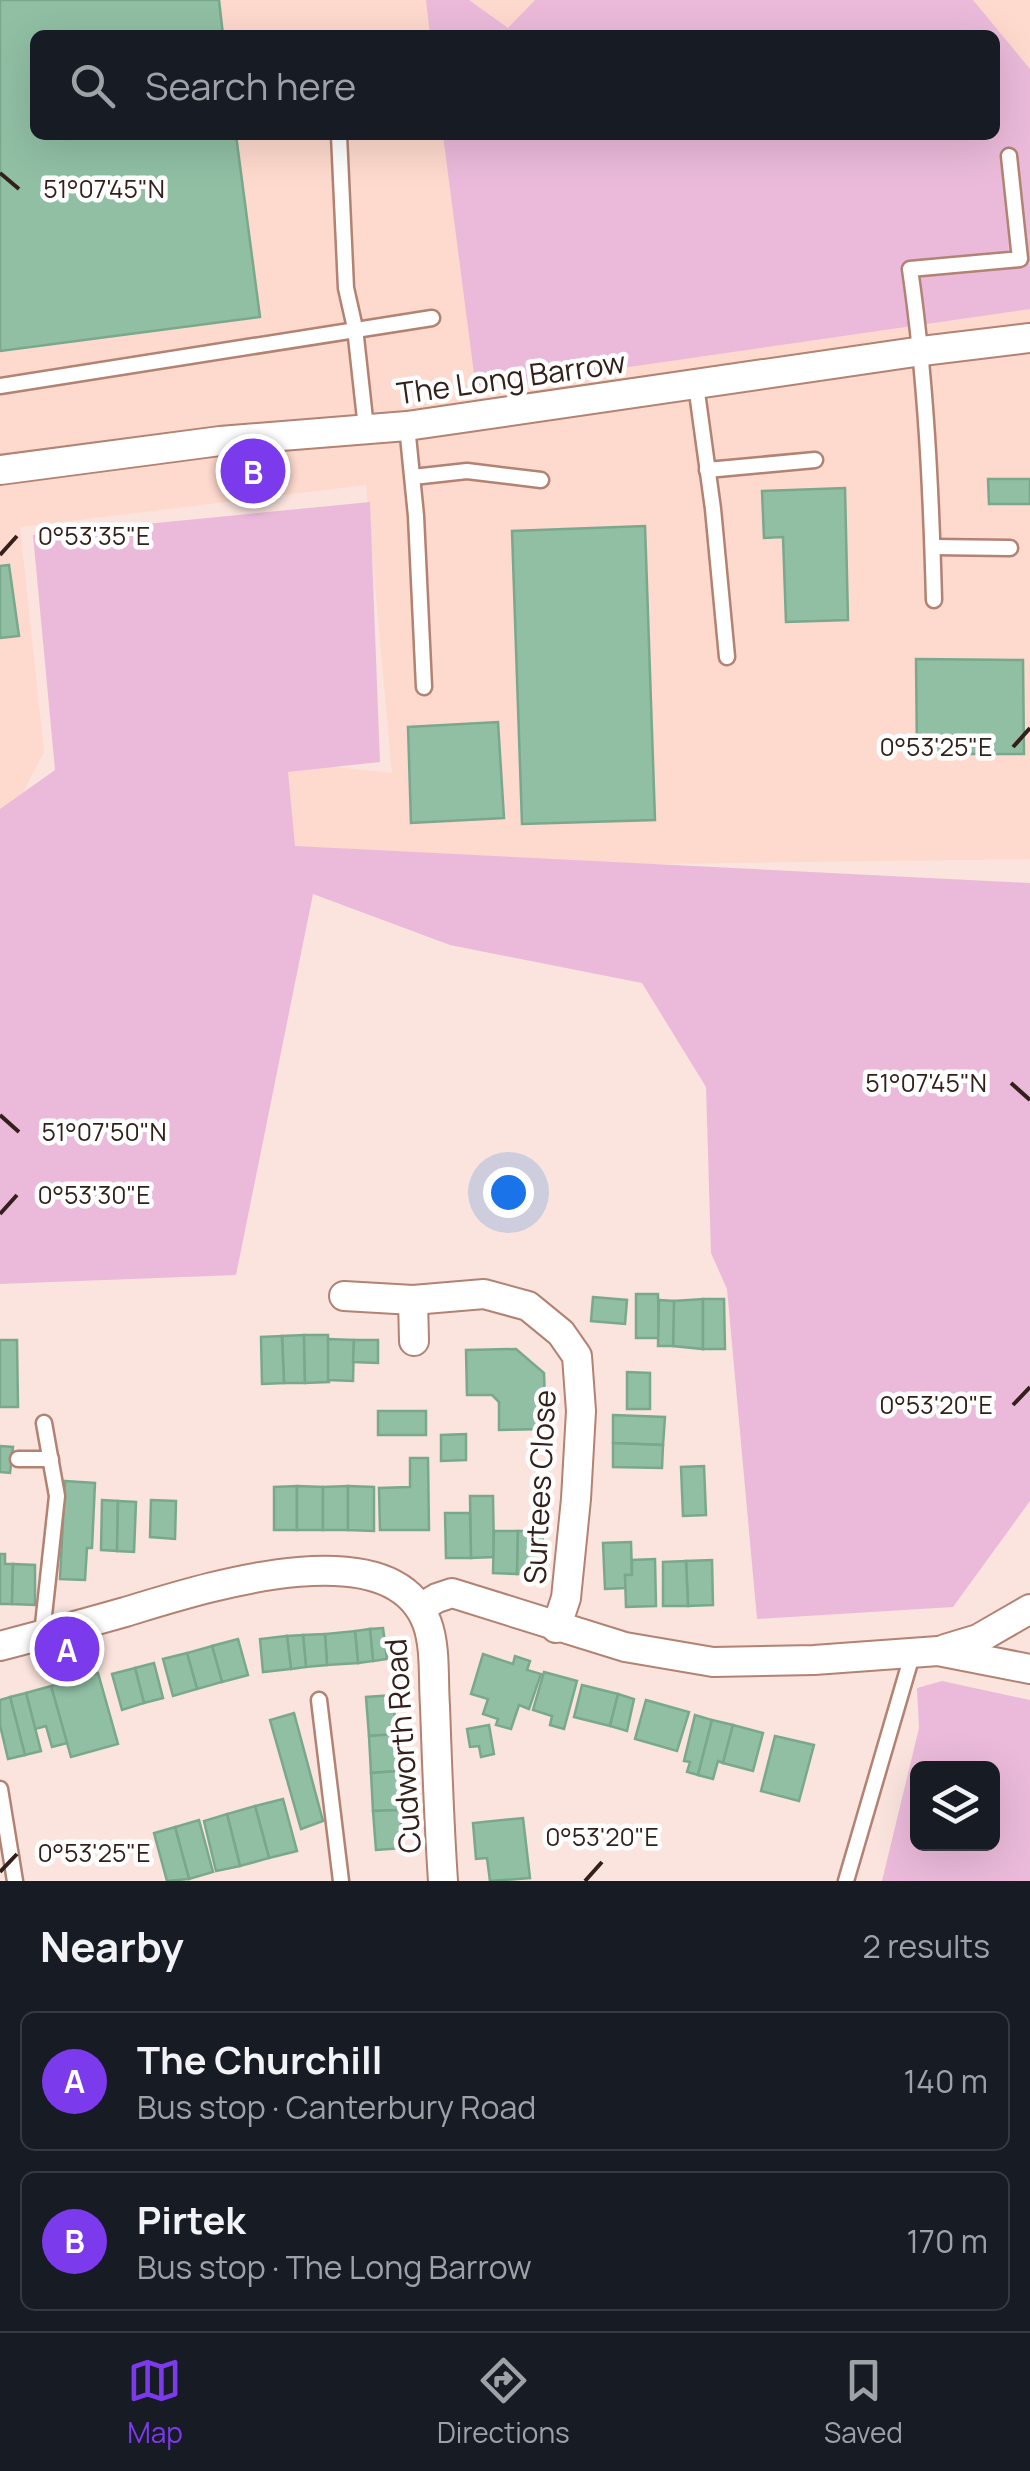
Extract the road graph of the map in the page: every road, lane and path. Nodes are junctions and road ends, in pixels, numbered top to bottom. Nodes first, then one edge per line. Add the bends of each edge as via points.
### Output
1 (339, 140) edge
2 (1009, 156) dead end
3 (432, 318) dead end
4 (355, 328) junction
5 (1030, 338) edge
6 (922, 351) junction
7 (696, 385) junction
8 (0, 386) edge
9 (407, 426) junction
10 (366, 428) junction
11 (816, 460) dead end
12 (0, 470) edge
13 (707, 470) junction
14 (412, 477) junction
15 (541, 480) dead end
16 (933, 547) junction
17 (1010, 548) dead end
18 (934, 600) dead end
19 (726, 657) dead end
20 (424, 688) dead end
21 (344, 1296) dead end
22 (413, 1300) junction
23 (414, 1341) dead end
24 (44, 1423) dead end
25 (18, 1459) dead end
26 (51, 1459) junction
27 (420, 1608) junction
28 (1030, 1609) edge
29 (556, 1628) junction
30 (42, 1635) junction
31 (0, 1646) edge
32 (926, 1651) junction
33 (1030, 1669) edge
34 (320, 1700) dead end
35 (0, 1789) edge
36 (436, 1879) edge
37 (15, 1881) edge
38 (341, 1881) edge
39 (846, 1881) edge

1 - 4 lane via 346,288
2 - 6 lane via 1020,259 910,269
3 - 4 lane
4 - 8 lane
4 - 10 lane
5 - 6 street, The Long Barrow
6 - 7 street, The Long Barrow
6 - 16 lane
7 - 9 street, The Long Barrow
7 - 13 lane
9 - 10 street, The Long Barrow
9 - 14 lane
10 - 12 street, The Long Barrow
11 - 13 lane
13 - 19 lane
14 - 15 lane via 467,471
14 - 20 lane
16 - 17 lane
16 - 18 lane
21 - 22 street, Surtees Close
22 - 23 street
22 - 29 street, Surtees Close via 484,1294 528,1306 577,1356 576,1500 566,1598
24 - 26 lane
25 - 26 lane
26 - 30 lane via 58,1496
27 - 29 street via 452,1594
27 - 30 street via 402,1587 322,1570 222,1584
27 - 36 street, Cudworth Road via 433,1665
28 - 32 street via 978,1639
29 - 32 street via 713,1662
30 - 31 street
32 - 33 street
32 - 39 lane
34 - 38 lane
35 - 37 lane

